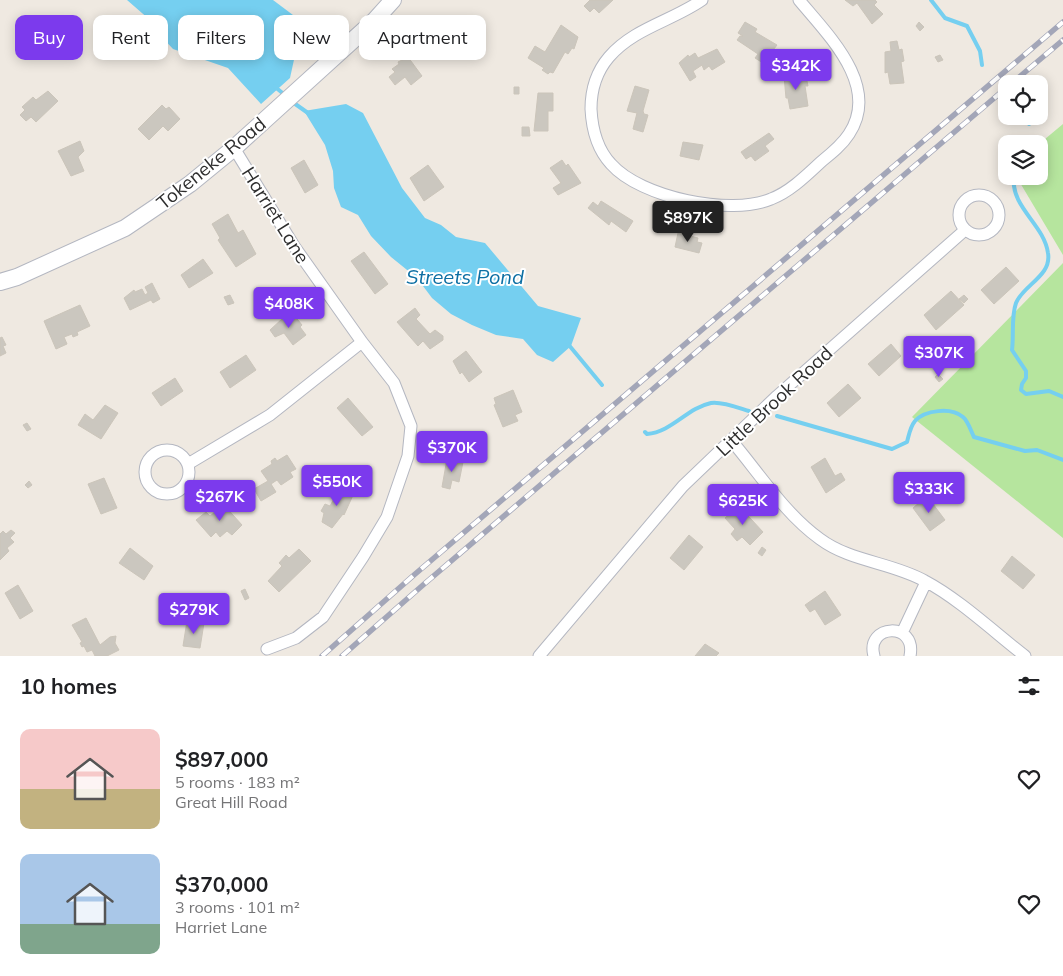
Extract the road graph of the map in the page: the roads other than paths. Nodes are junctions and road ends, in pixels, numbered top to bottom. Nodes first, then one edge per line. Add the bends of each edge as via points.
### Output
1 (393, 0) edge
2 (702, 0) edge
3 (799, 0) edge
4 (234, 148) junction
5 (965, 230) dead end
6 (0, 282) edge
7 (362, 342) junction
8 (731, 440) junction
9 (188, 464) dead end
10 (926, 582) junction
11 (902, 633) junction
12 (267, 649) dead end
13 (539, 656) edge
14 (874, 656) edge
15 (910, 656) edge
16 (1025, 656) edge

1 - 4 main road, Tokeneke Road
2 - 3 street via 627,40 610,56 594,86 592,123 603,153 625,176 648,188 680,198 737,207 772,199 790,187 840,145 857,117 859,101 849,65
4 - 6 main road, Tokeneke Road via 190,184 126,228
4 - 7 street, Harriet Lane via 294,246
5 - 8 street, Little Brook Road
7 - 9 street via 270,415
7 - 12 street, Harriet Lane via 394,383 411,426 408,456 388,517 323,617 296,638
8 - 10 street via 805,527 821,540 855,558 905,571
8 - 13 street, Little Brook Road via 684,486
10 - 11 street
10 - 16 street
11 - 14 street via 891,630 879,635 873,645
11 - 15 street via 910,643

